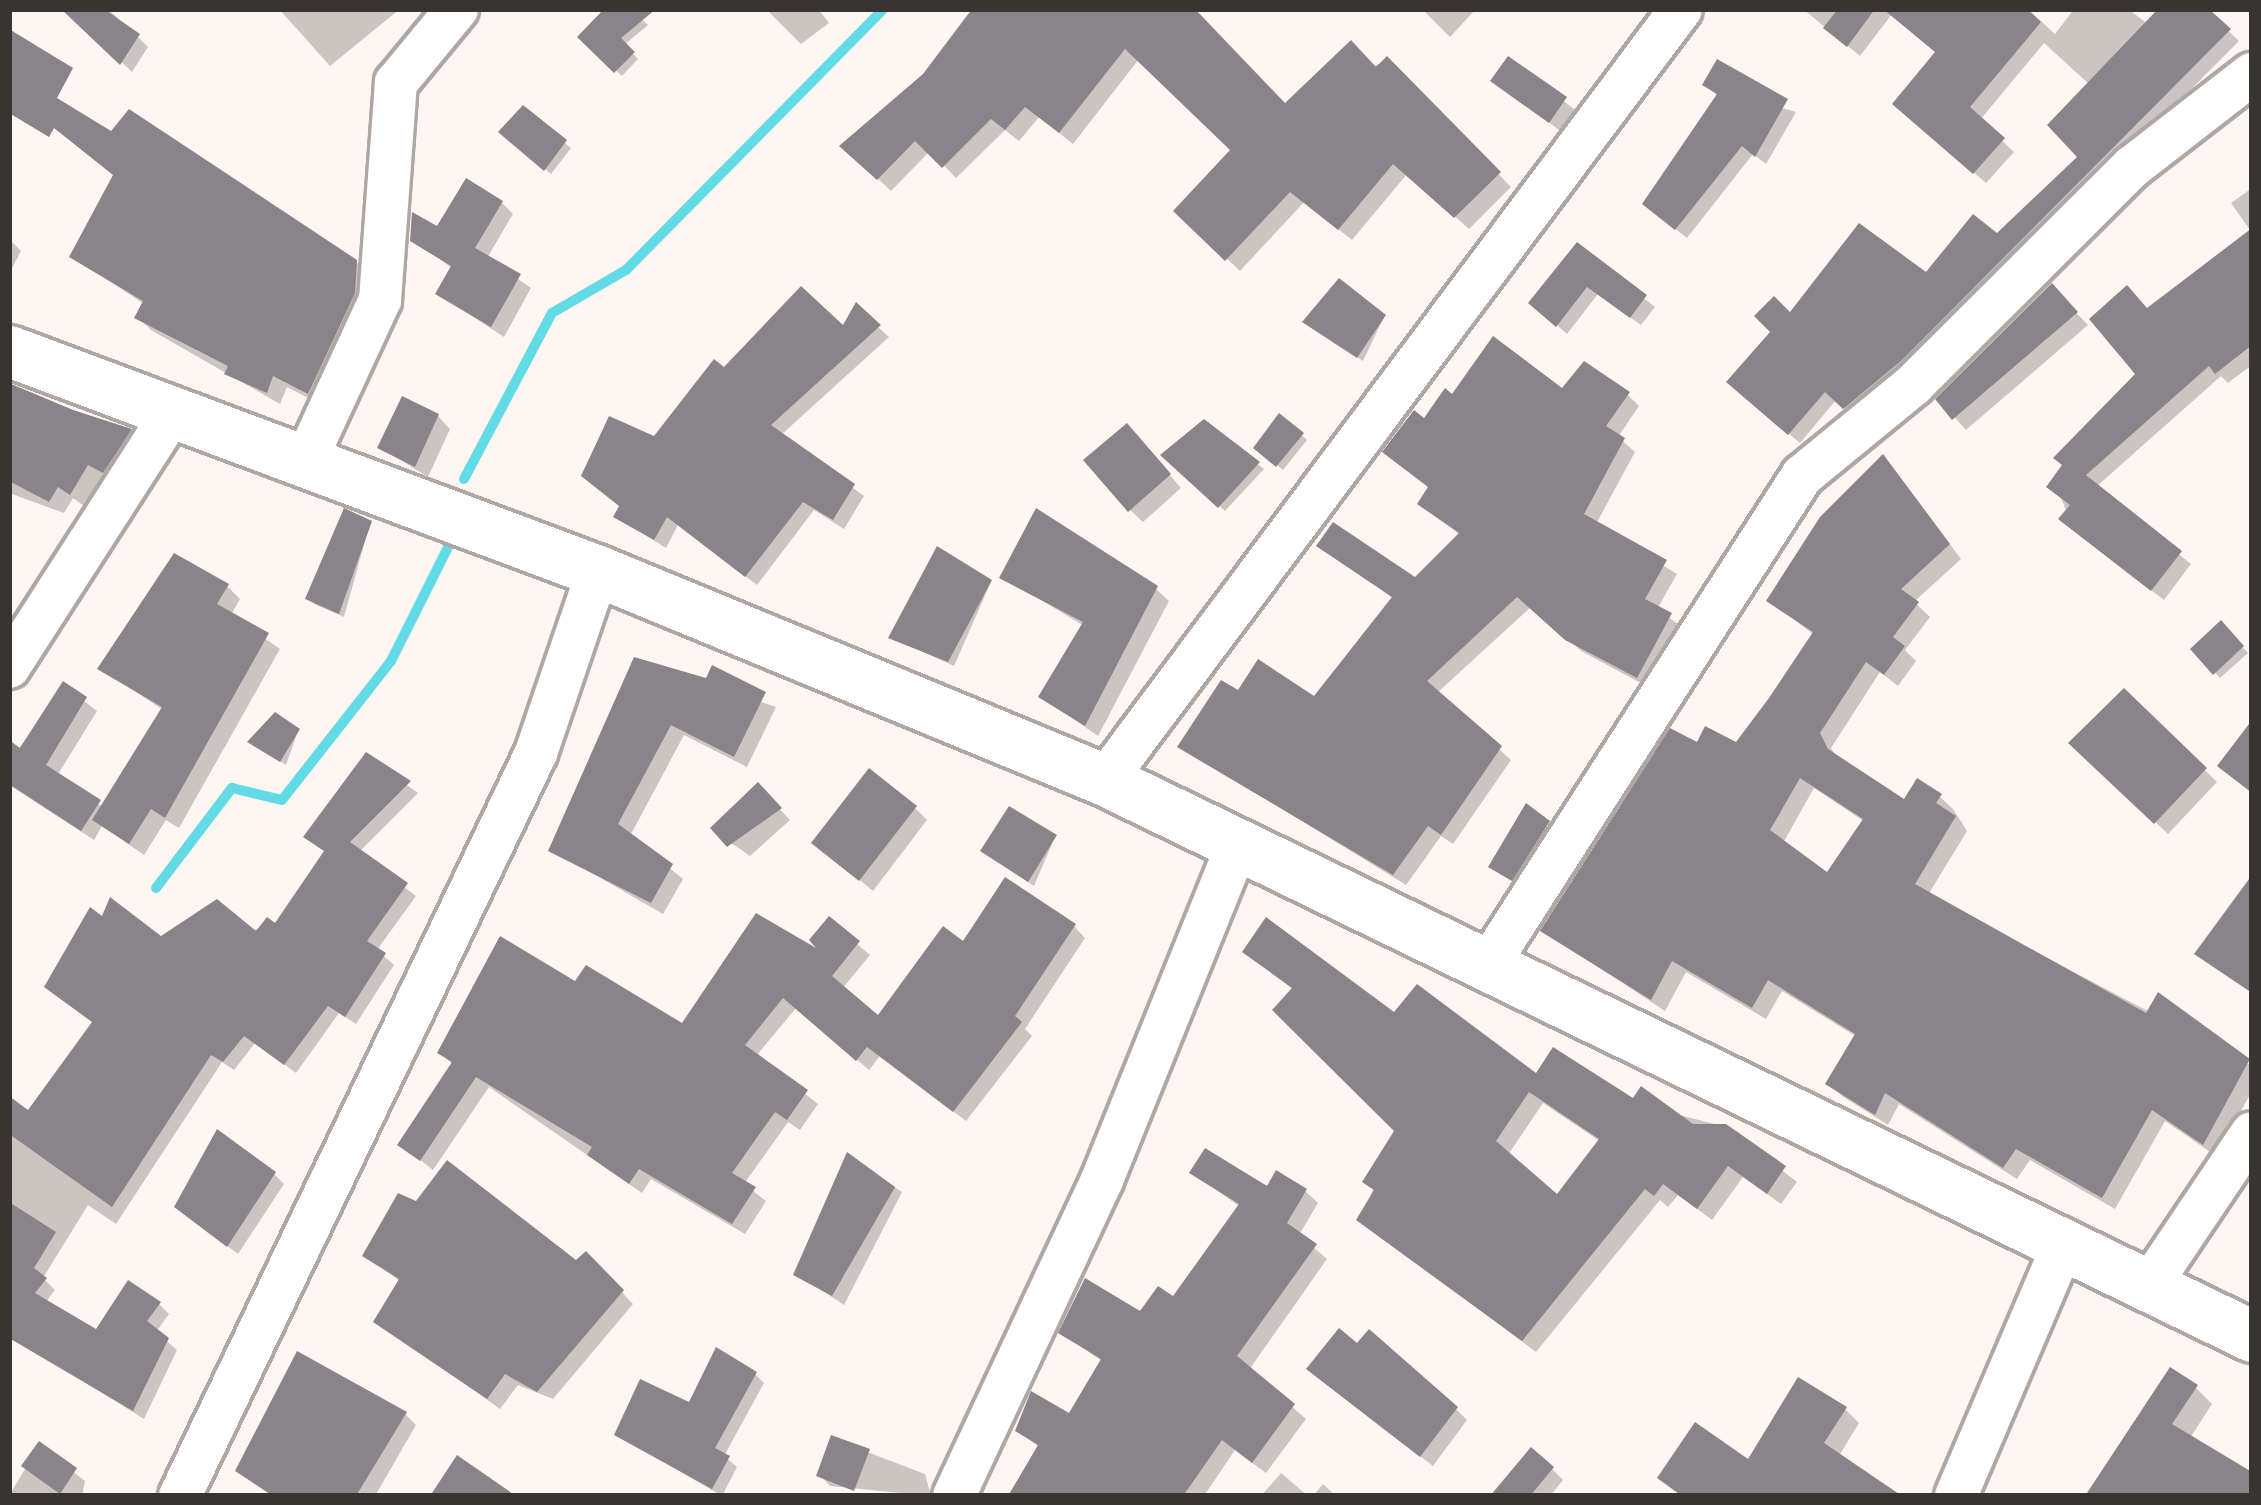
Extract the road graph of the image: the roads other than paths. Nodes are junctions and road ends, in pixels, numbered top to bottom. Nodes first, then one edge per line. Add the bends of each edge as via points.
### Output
1 (457, 9) edge
2 (1681, 9) edge
3 (2252, 74) edge
4 (9, 351) edge
5 (174, 410) junction
6 (306, 460) junction
7 (598, 571) junction
8 (9, 667) edge
9 (1105, 780) junction
10 (1238, 846) junction
11 (1488, 965) junction
12 (2252, 1132) edge
13 (2065, 1241) junction
14 (2149, 1286) junction
15 (2252, 1336) edge
16 (180, 1496) edge
17 (954, 1496) edge
18 (1956, 1496) edge

1 - 6 street via 396,83 380,300
2 - 9 street
3 - 11 street via 2132,167 1913,385 1802,476
4 - 5 street
5 - 6 street
5 - 8 street
6 - 7 street
7 - 9 street
7 - 16 street via 536,753
9 - 10 street
10 - 11 street
10 - 17 street via 1102,1180
11 - 13 street
12 - 14 street
13 - 14 street
13 - 18 street
14 - 15 street

